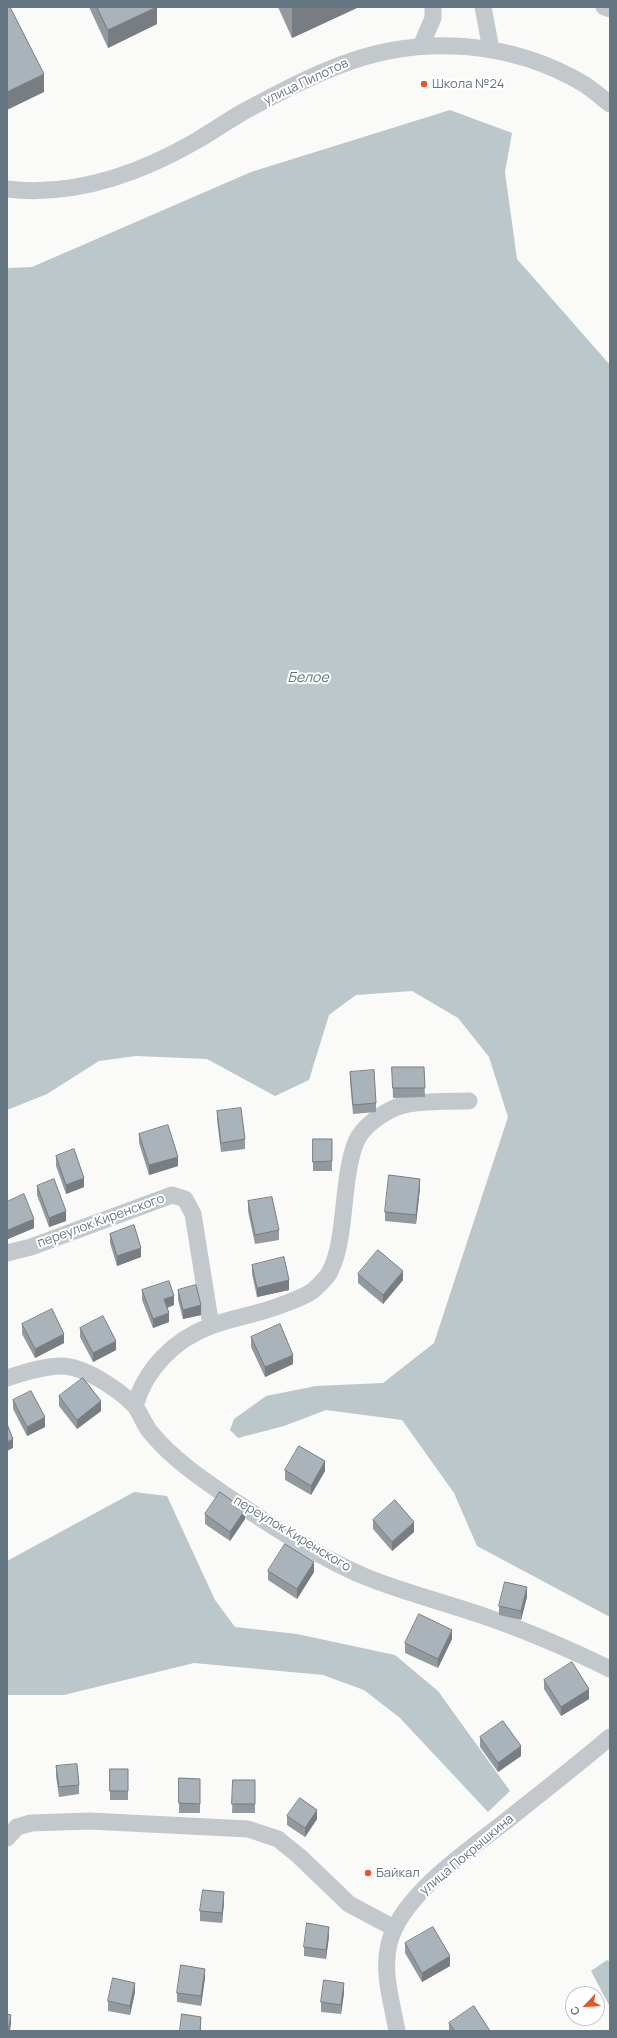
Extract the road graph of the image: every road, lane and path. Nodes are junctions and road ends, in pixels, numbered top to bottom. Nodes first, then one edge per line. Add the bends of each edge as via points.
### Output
1 (433, 7) edge
2 (483, 7) edge
3 (604, 7) edge
4 (610, 9) edge
5 (421, 46) junction
6 (491, 49) junction
7 (610, 104) edge
8 (7, 189) edge
9 (469, 1101) dead end
10 (7, 1253) edge
11 (211, 1326) junction
12 (7, 1378) edge
13 (135, 1406) junction
14 (610, 1669) edge
15 (610, 1738) edge
16 (7, 1838) edge
17 (394, 1928) junction
18 (397, 2031) edge

1 - 5 street via 433,18
2 - 6 street
3 - 4 street
5 - 6 street, улица Пилотов
5 - 8 street, улица Пилотов via 375,54 310,78 195,142 151,164 110,180 66,189
6 - 7 street, улица Пилотов via 543,65 584,84
9 - 11 street via 398,1106 365,1129 356,1141 352,1156 338,1249 328,1275 314,1290 297,1299
10 - 11 street, переулок Киренского via 172,1195 185,1199 193,1214
11 - 13 street via 191,1335 152,1369 140,1389
12 - 13 street, переулок Киренского via 62,1366 80,1370 102,1380
13 - 14 street, переулок Киренского via 151,1434 191,1470 259,1517 324,1556 367,1577 484,1616
15 - 17 street, улица Покрышкина via 437,1876 407,1907
16 - 17 street via 17,1827 31,1824 89,1821 248,1829 278,1839 349,1904
17 - 18 street, улица Покрышкина via 388,1945 387,1979

